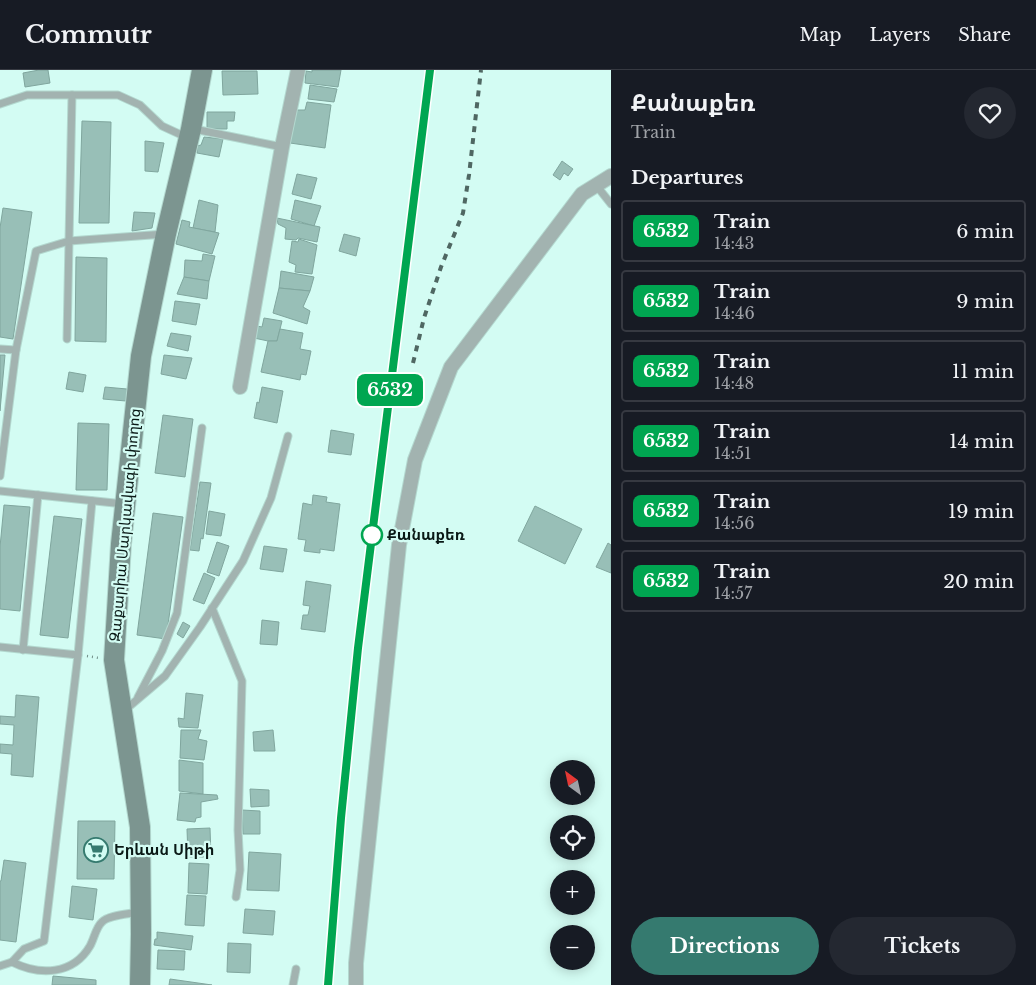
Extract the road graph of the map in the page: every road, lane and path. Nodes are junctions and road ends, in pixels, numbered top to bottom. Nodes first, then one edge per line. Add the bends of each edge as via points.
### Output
1 (202, 70) edge
2 (298, 70) edge
3 (72, 95) junction
4 (0, 104) edge
5 (190, 133) junction
6 (282, 147) junction
7 (611, 176) edge
8 (596, 185) junction
9 (611, 204) edge
10 (166, 234) junction
11 (69, 241) junction
12 (67, 339) dead end
13 (0, 349) edge
14 (16, 350) junction
15 (240, 386) dead end
16 (202, 428) dead end
17 (288, 436) dead end
18 (0, 476) edge
19 (0, 491) edge
20 (38, 495) junction
21 (92, 501) junction
22 (125, 504) junction
23 (212, 608) junction
24 (0, 647) edge
25 (24, 650) junction
26 (78, 655) junction
27 (114, 660) junction
28 (130, 706) junction
29 (236, 897) dead end
30 (141, 911) junction
31 (12, 962) junction
32 (0, 966) edge
33 (296, 969) dead end
34 (140, 985) edge
35 (293, 985) edge
36 (356, 985) edge

1 - 5 main road, Զաքարիա Սարկավագի փողոց
2 - 6 street
3 - 4 lane via 27,95
3 - 5 lane via 118,95 140,104 162,126
3 - 11 lane
5 - 6 lane
5 - 10 main road, Զաքարիա Սարկավագի փողոց
6 - 15 street
7 - 8 street
8 - 9 lane
8 - 36 street via 582,194 451,367 415,460 399,545
10 - 11 lane
10 - 22 main road, Զաքարիա Սարկավագի փողոց via 141,356
11 - 12 lane
11 - 14 lane via 36,250
13 - 14 lane
14 - 18 lane
16 - 28 lane via 177,613 162,651
17 - 23 lane via 271,498 243,561
19 - 20 lane
20 - 21 lane
20 - 25 lane
21 - 22 lane
21 - 26 lane
22 - 27 main road, Զաքարիա Սարկավագի փողոց
23 - 28 lane via 165,676
23 - 29 lane via 242,681 240,870
24 - 25 lane
25 - 26 lane
26 - 27 path
26 - 31 lane via 44,941 24,949
27 - 28 main road, Զաքարիա Սարկավագի փողոց
28 - 30 main road, Զաքարիա Սարկավագի փողոց via 140,826
30 - 31 lane via 106,918 100,923 82,958 58,970 40,971
30 - 34 main road, Զաքարիա Սարկավագի փողոց
31 - 32 lane
33 - 35 lane

